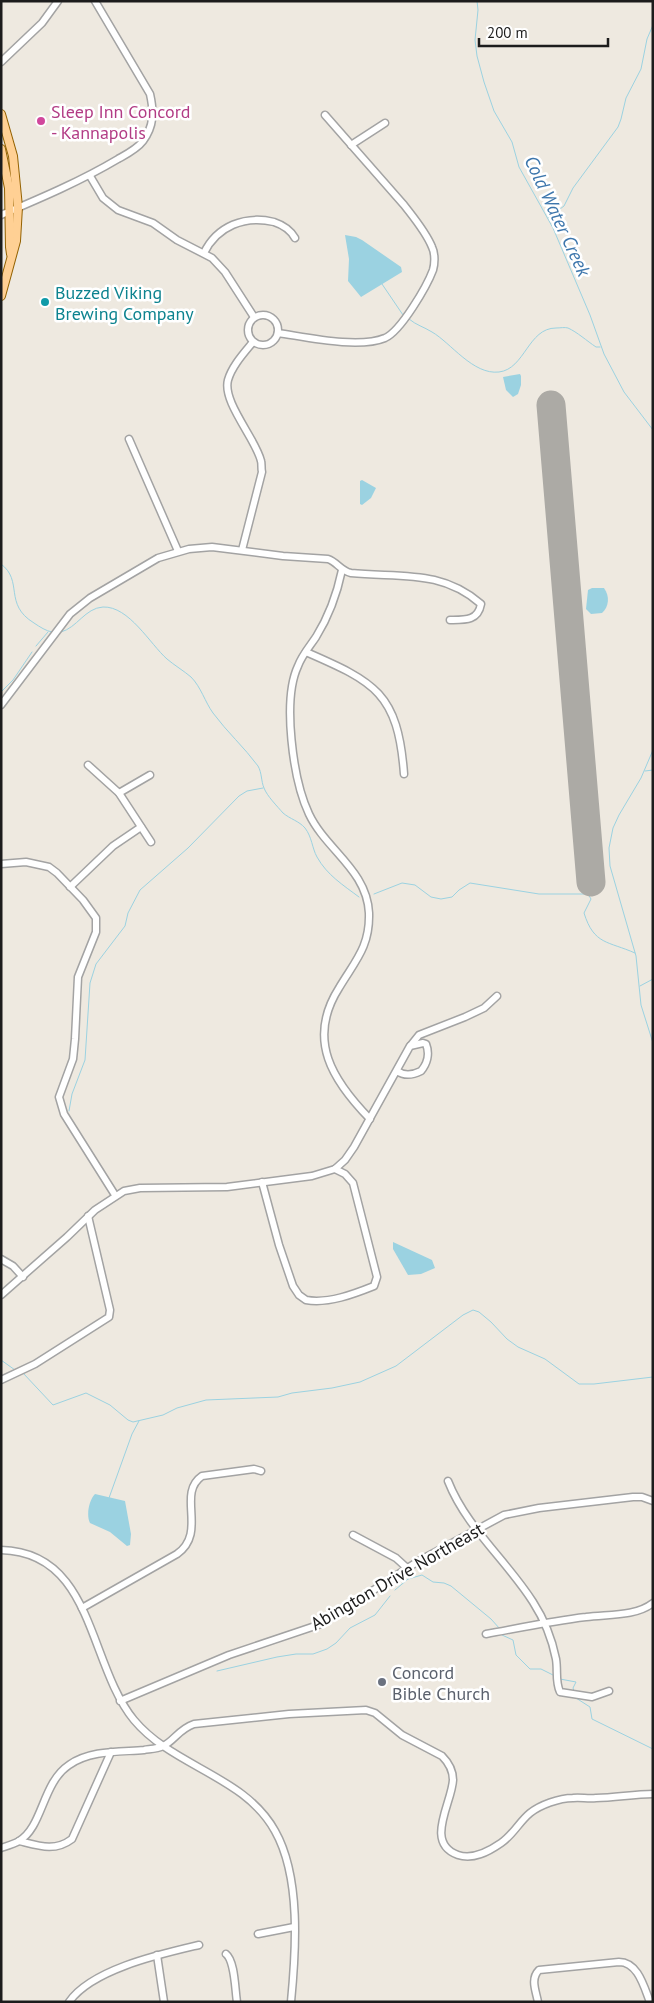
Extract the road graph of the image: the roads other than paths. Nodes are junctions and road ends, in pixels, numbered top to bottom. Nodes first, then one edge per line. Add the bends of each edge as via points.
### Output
1 (58, 1) edge
2 (95, 1) edge
3 (1, 62) edge
4 (1, 114) edge
5 (325, 115) dead end
6 (385, 123) dead end
7 (350, 145) junction
8 (1, 149) edge
9 (90, 176) junction
10 (18, 207) junction
11 (10, 211) junction
12 (1, 215) edge
13 (1, 226) edge
14 (10, 236) junction
15 (295, 238) dead end
16 (204, 253) junction
17 (11, 254) junction
18 (1, 296) edge
19 (254, 317) junction
20 (278, 333) junction
21 (253, 342) junction
22 (130, 439) dead end
23 (242, 550) junction
24 (178, 551) junction
25 (342, 570) junction
26 (450, 620) dead end
27 (306, 652) junction
28 (1, 705) edge
29 (88, 765) dead end
30 (404, 774) dead end
31 (150, 775) dead end
32 (119, 792) junction
33 (141, 827) junction
34 (151, 842) dead end
35 (1, 864) edge
36 (70, 887) junction
37 (497, 996) dead end
38 (410, 1046) junction
39 (397, 1071) junction
40 (370, 1119) junction
41 (335, 1169) junction
42 (262, 1182) junction
43 (115, 1195) junction
44 (88, 1216) junction
45 (1, 1259) edge
46 (23, 1277) junction
47 (1, 1296) edge
48 (1, 1380) edge
49 (261, 1471) dead end
50 (448, 1481) dead end
51 (653, 1501) edge
52 (477, 1528) junction
53 (353, 1535) dead end
54 (1, 1550) edge
55 (407, 1568) junction
56 (653, 1603) edge
57 (82, 1608) junction
58 (545, 1624) junction
59 (486, 1634) dead end
60 (609, 1691) dead end
61 (120, 1701) junction
62 (164, 1746) junction
63 (111, 1752) junction
64 (653, 1794) edge
65 (19, 1841) junction
66 (1, 1848) edge
67 (294, 1927) junction
68 (258, 1934) dead end
69 (199, 1945) dead end
70 (226, 1954) dead end
71 (156, 1955) junction
72 (69, 2002) edge
73 (164, 2002) edge
74 (237, 2002) edge
75 (292, 2002) edge
76 (538, 2002) edge
77 (650, 2002) edge

1 - 3 street via 42,23
2 - 9 street via 150,94 154,108 149,132 142,143
4 - 10 main road via 13,156
5 - 7 street
6 - 7 street
7 - 20 street via 415,220 433,248 434,268 403,322 385,338 332,342
8 - 11 main road
9 - 10 street
9 - 16 street via 104,198 118,210 153,223
10 - 11 street
10 - 17 main road via 17,236
11 - 12 street
11 - 14 main road
13 - 14 main road
14 - 17 main road
15 - 16 street via 291,230 277,223 251,219 238,222 217,234
16 - 19 street via 225,272
17 - 18 main road
19 - 20 street via 264,314 273,318
19 - 21 street via 247,330
20 - 21 street via 268,344
21 - 23 street via 228,378 227,387 239,420 261,460 262,472
22 - 24 street
23 - 24 street via 204,547
23 - 25 street via 328,559
24 - 28 street via 158,558 78,606
25 - 26 street via 364,575 432,578 482,604 470,620
25 - 27 street via 331,608
27 - 30 street via 365,680 377,692 394,720 401,743
27 - 40 street via 294,676 290,698 298,784 318,828 356,873 369,910 365,947 332,1001 325,1023 325,1042 337,1080
29 - 32 street
31 - 32 street
32 - 33 street
33 - 34 street
33 - 36 street via 113,846
35 - 36 street via 42,864 58,873
36 - 43 street via 94,914 97,927 78,977 74,1050 59,1096 66,1117
37 - 38 street via 484,1008 465,1018 419,1035
38 - 39 street
38 - 39 street via 426,1044 428,1052 424,1068 416,1073 401,1074
39 - 40 street
40 - 41 street via 349,1155
41 - 42 street via 312,1176
41 - 42 street via 352,1183 377,1277 374,1286 330,1299 306,1300 295,1290
42 - 43 street via 206,1188 140,1188
43 - 44 street
44 - 46 street
44 - 48 street via 110,1310 109,1318 34,1364
45 - 46 street
46 - 47 street
49 - 57 street via 254,1469 202,1476 196,1481 191,1498 188,1545
50 - 52 street via 453,1494
51 - 52 street, Abington Drive Northeast via 633,1497 539,1508 504,1515
52 - 55 street, Abington Drive Northeast
52 - 58 street via 534,1603
53 - 55 street via 396,1558
54 - 57 street via 20,1552 50,1564 71,1586
55 - 61 street, Abington Drive Northeast via 321,1624 229,1656
56 - 58 street via 635,1612
57 - 61 street
58 - 59 street
58 - 60 street via 556,1659 556,1684 560,1692 592,1697
61 - 62 street via 145,1732
62 - 63 street
62 - 64 street via 181,1730 199,1723 370,1710 402,1735 437,1753 447,1762 452,1781 441,1825 442,1837 449,1850 464,1856 479,1855 493,1848 530,1813 552,1803 572,1798
62 - 67 street via 236,1790 267,1818 287,1860
63 - 65 street via 84,1758 61,1772 50,1786 32,1826
63 - 65 street via 72,1839 54,1848
65 - 66 street
67 - 68 street
67 - 75 street
69 - 71 street
70 - 74 street via 232,1964
71 - 72 street via 90,1982
71 - 73 street
76 - 77 street via 534,1976 539,1970 619,1962 632,1966

